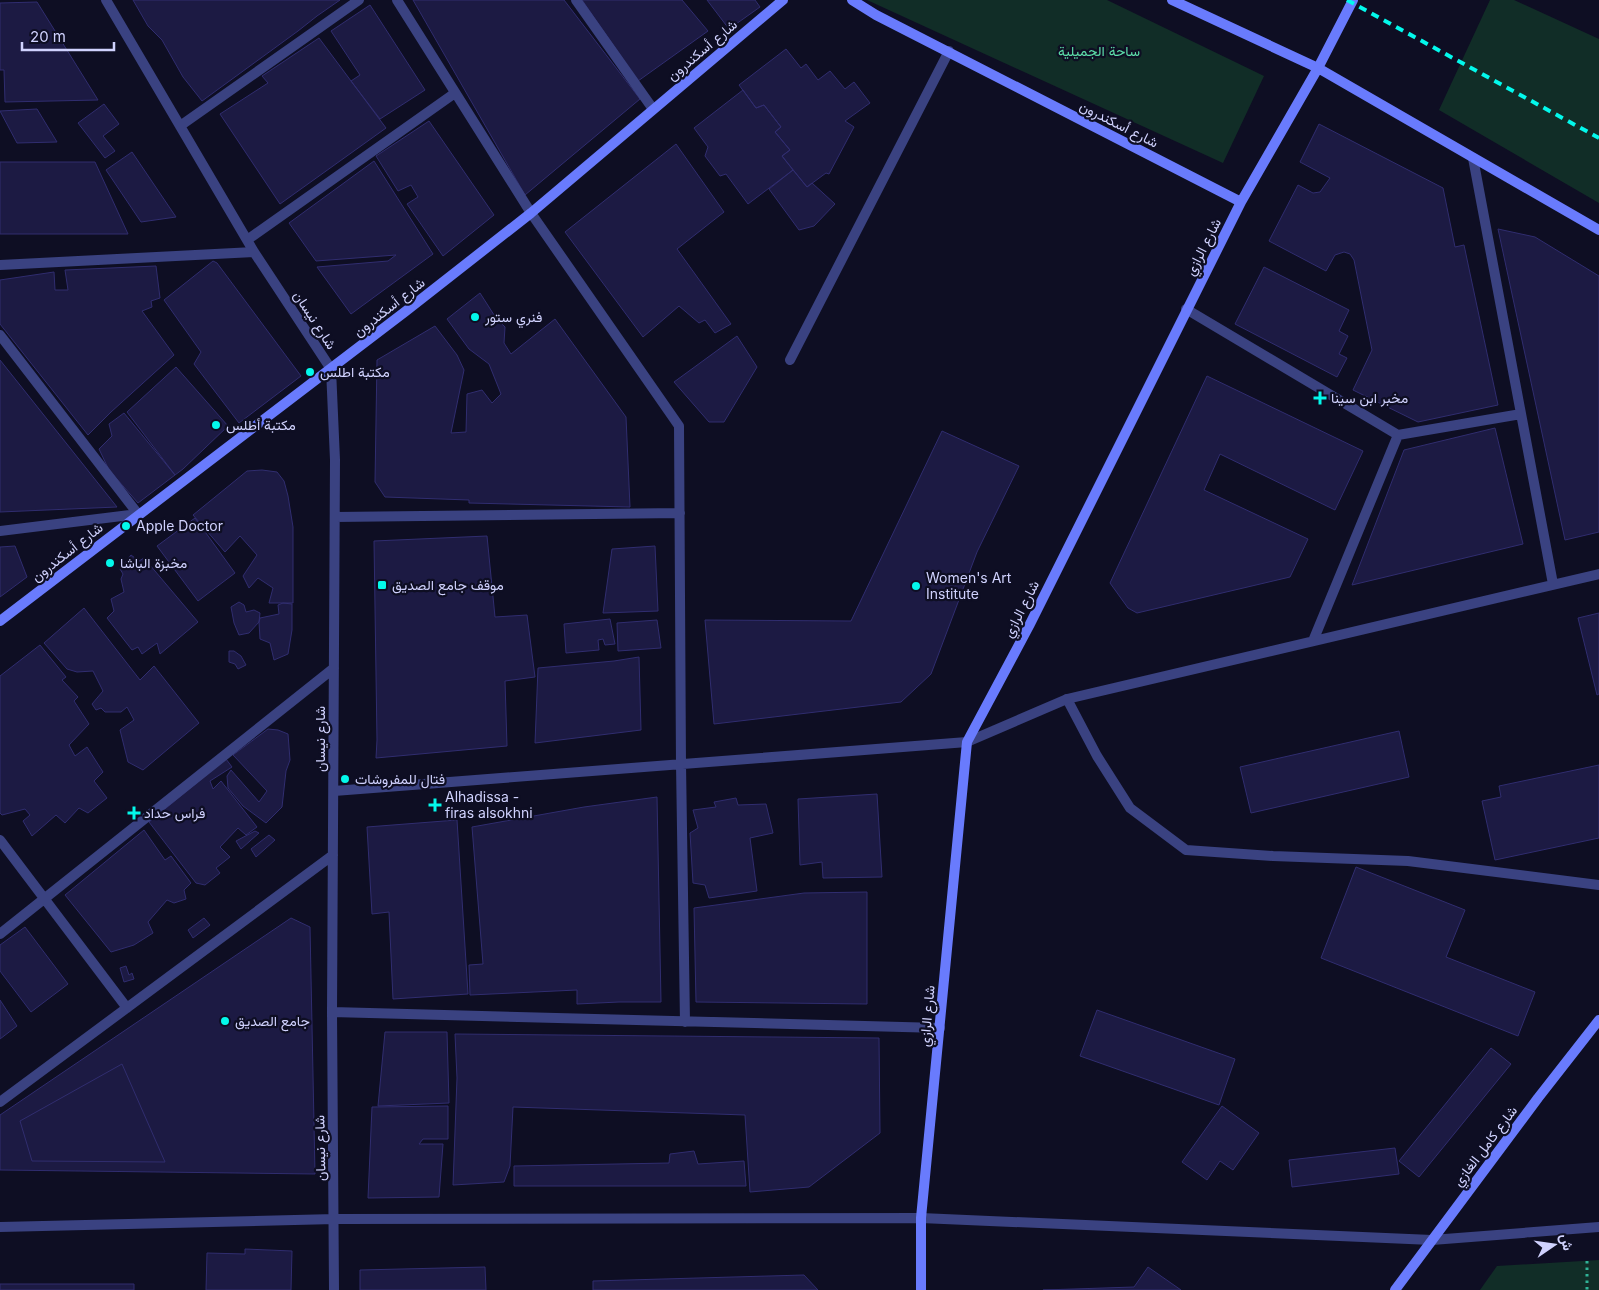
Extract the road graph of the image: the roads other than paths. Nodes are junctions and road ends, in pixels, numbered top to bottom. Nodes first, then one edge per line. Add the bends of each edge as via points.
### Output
1 (106, 0) edge
2 (359, 0) edge
3 (397, 0) edge
4 (576, 0) edge
5 (783, 0) edge
6 (852, 0) edge
7 (1172, 0) edge
8 (1353, 0) edge
9 (949, 51) junction
10 (1318, 68) junction
11 (455, 93) junction
12 (653, 109) junction
13 (180, 126) junction
14 (1473, 158) junction
15 (1241, 202) junction
16 (531, 213) junction
17 (1599, 230) edge
18 (247, 240) junction
19 (254, 252) junction
20 (0, 265) edge
21 (1186, 309) junction
22 (0, 335) edge
23 (790, 360) dead end
24 (331, 369) junction
25 (1521, 414) junction
26 (1398, 435) junction
27 (680, 513) junction
28 (138, 514) junction
29 (335, 517) junction
30 (0, 531) edge
31 (1599, 574) edge
32 (1553, 584) junction
33 (0, 621) edge
34 (1313, 641) junction
35 (334, 668) junction
36 (1067, 699) junction
37 (967, 742) junction
38 (680, 764) junction
39 (334, 791) junction
40 (0, 840) edge
41 (333, 855) junction
42 (1599, 885) edge
43 (44, 899) junction
44 (0, 934) edge
45 (127, 1008) junction
46 (332, 1012) junction
47 (1599, 1020) edge
48 (686, 1022) junction
49 (940, 1028) junction
50 (0, 1102) edge
51 (922, 1218) junction
52 (335, 1219) junction
53 (0, 1228) edge
54 (1599, 1228) edge
55 (1432, 1240) junction
56 (334, 1290) edge
57 (921, 1290) edge
58 (1395, 1290) edge

1 - 13 street, شارع نيسان
2 - 13 street
3 - 11 street
4 - 12 street
5 - 12 main road, شارع أسكندرون
6 - 9 main road, شارع أسكندرون
7 - 10 main road
8 - 10 main road, شارع الرازي
9 - 15 main road, شارع أسكندرون
9 - 23 street
10 - 14 main road
10 - 15 main road, شارع الرازي
11 - 16 street
11 - 18 street
12 - 16 main road, شارع أسكندرون
13 - 18 street, شارع نيسان
14 - 17 main road
14 - 25 street
15 - 21 main road, شارع الرازي
16 - 24 main road, شارع أسكندرون
16 - 27 street via 679,426
18 - 19 street, شارع نيسان
19 - 20 street
19 - 24 street, شارع نيسان
21 - 26 street
21 - 37 main road, شارع الرازي via 1029,626
22 - 28 street
24 - 28 main road, شارع أسكندرون
24 - 29 street, شارع نيسان
25 - 26 street
25 - 32 street
26 - 34 street
27 - 29 street
27 - 38 street
28 - 30 street
28 - 33 main road, شارع أسكندرون
29 - 35 street, شارع نيسان
31 - 32 street
32 - 34 street
34 - 36 street
35 - 39 street, شارع نيسان
35 - 43 street
36 - 37 street
36 - 42 street via 1096,756 1130,808 1186,850 1408,861
37 - 38 street
37 - 49 main road, شارع الرازي
38 - 39 street
38 - 48 street
39 - 41 street, شارع نيسان
40 - 43 street
41 - 45 street
41 - 46 street, شارع نيسان
43 - 44 street
43 - 45 street
45 - 50 street
46 - 48 street
46 - 52 street, شارع نيسان
47 - 55 main road, شارع كامل الغازي
48 - 49 street
49 - 51 main road, شارع الرازي
51 - 52 street
51 - 55 street
51 - 57 main road, شارع الرازي
52 - 53 street
52 - 56 street, شارع نيسان
54 - 55 street
55 - 58 main road, شارع كامل الغازي

